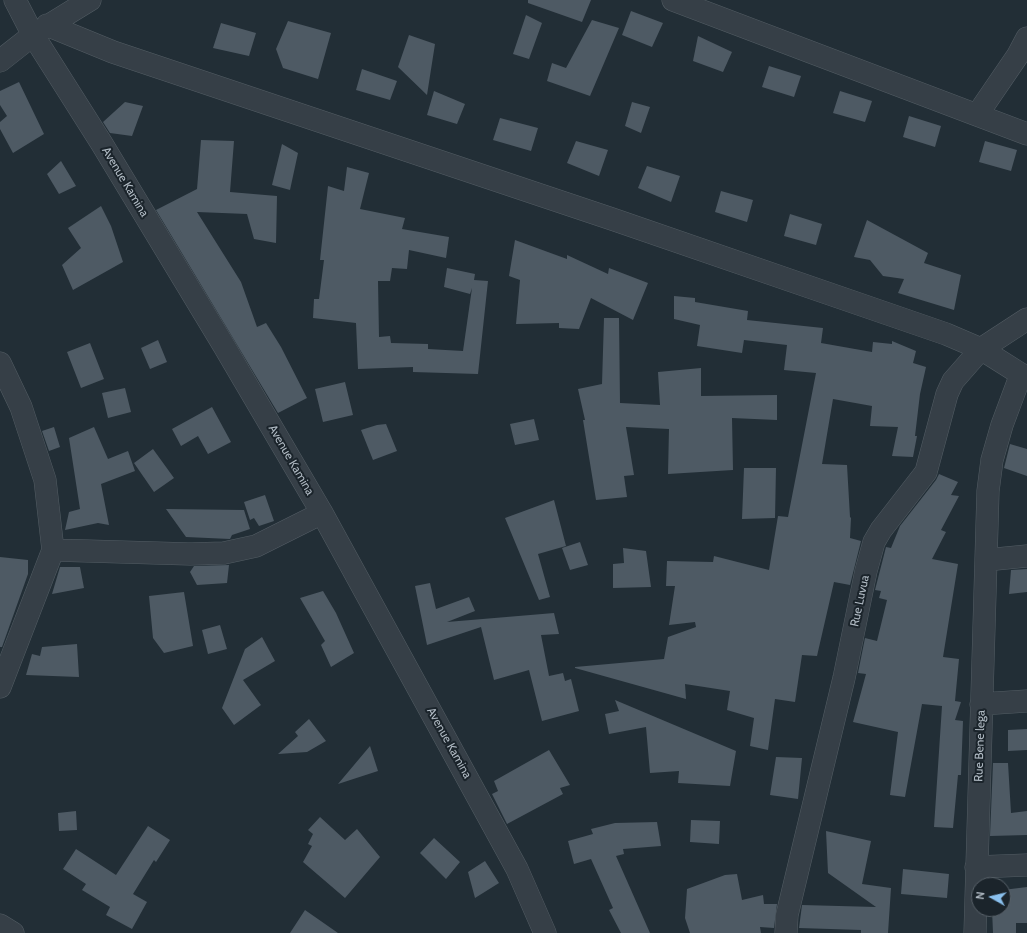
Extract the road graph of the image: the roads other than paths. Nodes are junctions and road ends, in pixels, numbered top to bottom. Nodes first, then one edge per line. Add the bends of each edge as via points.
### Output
1 (15, 0) edge
2 (90, 0) edge
3 (673, 0) edge
4 (40, 30) junction
5 (1027, 38) edge
6 (0, 61) edge
7 (977, 114) junction
8 (1027, 134) edge
9 (1027, 319) edge
10 (980, 349) junction
11 (0, 362) edge
12 (1024, 376) edge
13 (322, 513) junction
14 (53, 550) junction
15 (1027, 556) edge
16 (986, 560) junction
17 (0, 687) edge
18 (1027, 701) edge
19 (981, 704) junction
20 (1027, 865) edge
21 (976, 867) junction
22 (0, 925) edge
23 (13, 933) edge
24 (545, 933) edge
25 (786, 933) edge
26 (975, 933) edge

1 - 4 street, Avenue Kamina
2 - 4 street
3 - 7 street
4 - 6 street
4 - 10 street via 619,222 946,334
4 - 13 street, Avenue Kamina via 102,144
5 - 7 street
7 - 8 street
9 - 10 street, Rue Luvua
10 - 12 street
10 - 25 street, Rue Luvua via 950,387 932,455 923,477 874,542 787,915
11 - 14 street via 21,407 45,480
12 - 16 street, Rue Bene lega via 1002,425 992,460 988,491
13 - 14 street via 256,546 224,553
13 - 24 street, Avenue Kamina via 517,869
14 - 17 street
15 - 16 street
16 - 19 street, Rue Bene lega
18 - 19 street
19 - 21 street, Rue Bene lega
20 - 21 street
21 - 26 street, Rue Bene lega
22 - 23 street

